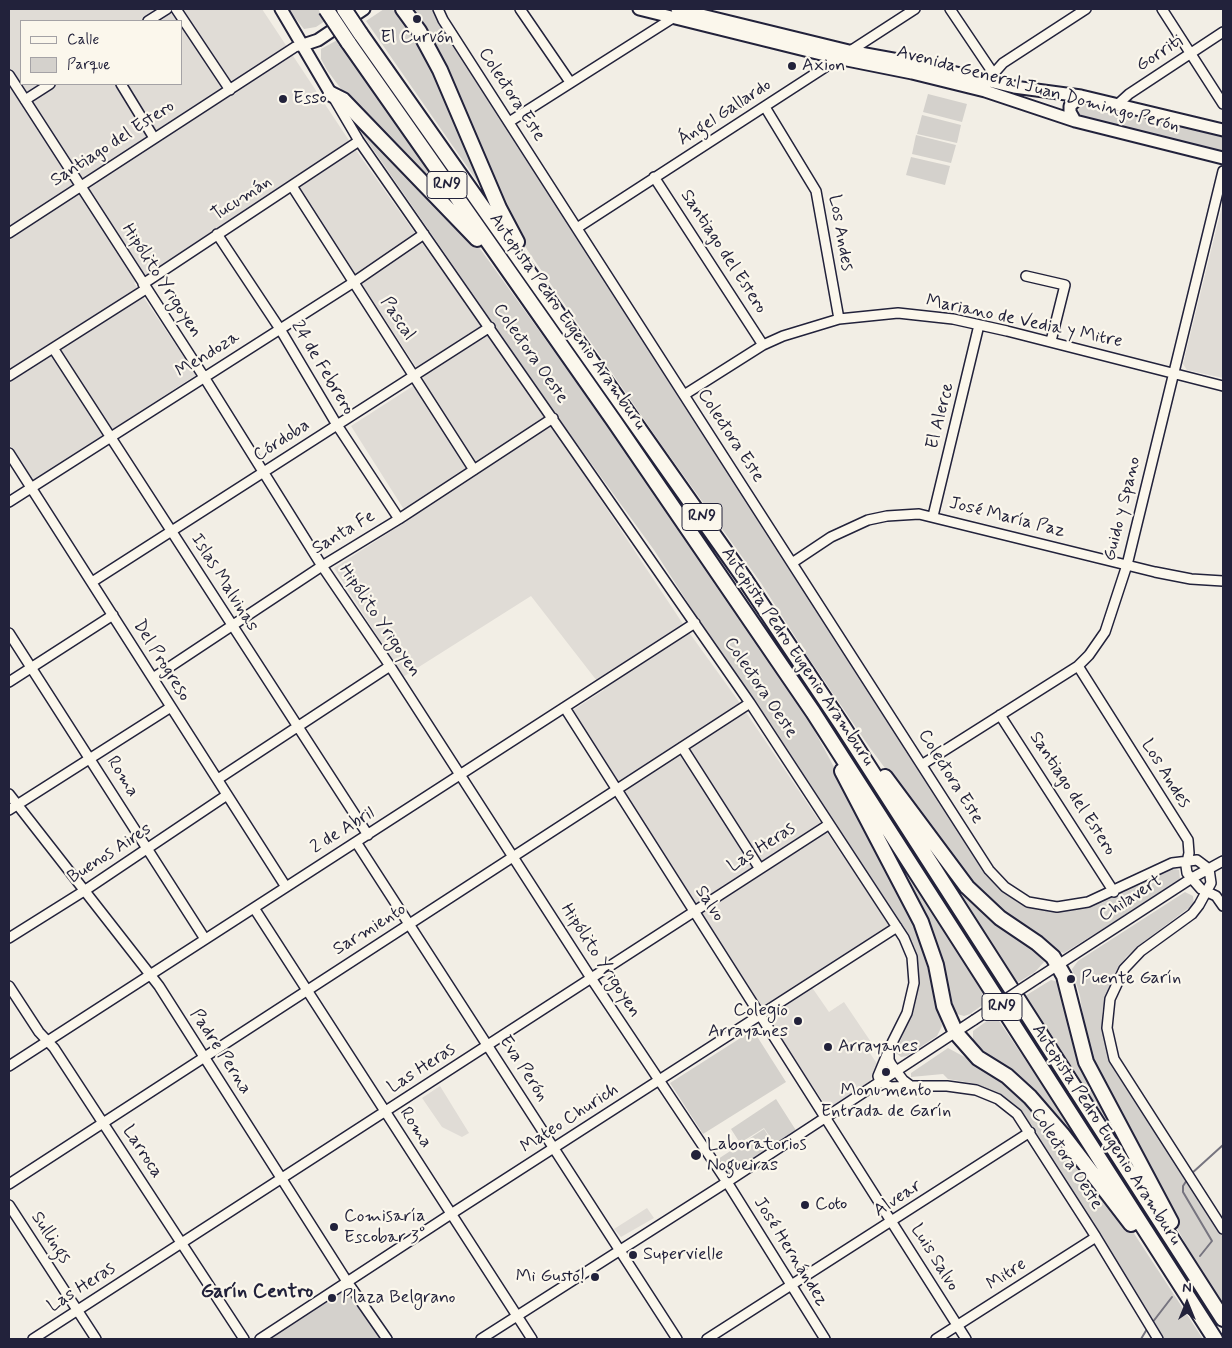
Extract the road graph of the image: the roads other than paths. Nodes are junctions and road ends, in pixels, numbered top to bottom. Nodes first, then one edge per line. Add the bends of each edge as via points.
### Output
1 (167, 9) edge
2 (176, 9) edge
3 (281, 9) edge
4 (326, 9) edge
5 (344, 9) edge
6 (364, 9) edge
7 (403, 9) edge
8 (438, 9) edge
9 (520, 9) edge
10 (639, 9) edge
11 (916, 9) edge
12 (950, 9) edge
13 (1086, 9) edge
14 (1162, 9) edge
15 (678, 11) edge
16 (150, 20) edge
17 (1223, 32) edge
18 (303, 45) junction
19 (849, 51) junction
20 (1191, 53) junction
21 (838, 58) junction
22 (9, 75) edge
23 (991, 76) junction
24 (570, 82) junction
25 (48, 85) edge
26 (122, 85) edge
27 (230, 90) junction
28 (331, 94) junction
29 (1081, 96) junction
30 (25, 100) junction
31 (1223, 104) edge
32 (1117, 105) junction
33 (764, 107) junction
34 (1075, 121) junction
35 (509, 122) junction
36 (1223, 130) edge
37 (154, 138) junction
38 (359, 141) junction
39 (1223, 158) edge
40 (1223, 171) edge
41 (654, 178) junction
42 (80, 186) junction
43 (292, 186) junction
44 (577, 228) junction
45 (9, 233) edge
46 (217, 234) junction
47 (424, 234) junction
48 (1026, 276) dead end
49 (354, 282) junction
50 (145, 286) junction
51 (558, 311) junction
52 (839, 319) junction
53 (979, 325) junction
54 (490, 327) junction
55 (547, 328) junction
56 (280, 329) junction
57 (1052, 341) junction
58 (762, 345) junction
59 (53, 348) junction
60 (1173, 373) junction
61 (9, 376) edge
62 (414, 376) junction
63 (204, 377) junction
64 (1223, 386) edge
65 (684, 395) junction
66 (553, 418) junction
67 (337, 424) junction
68 (111, 436) junction
69 (9, 453) edge
70 (474, 470) junction
71 (264, 472) junction
72 (31, 488) junction
73 (9, 502) edge
74 (932, 516) junction
75 (399, 519) junction
76 (172, 532) junction
77 (792, 563) junction
78 (1127, 565) junction
79 (322, 566) junction
80 (1223, 581) edge
81 (92, 582) junction
82 (113, 615) junction
83 (695, 624) junction
84 (232, 626) junction
85 (9, 632) edge
86 (390, 666) junction
87 (1078, 666) junction
88 (32, 667) junction
89 (152, 678) junction
90 (9, 682) edge
91 (750, 703) junction
92 (171, 707) junction
93 (565, 708) junction
94 (813, 712) junction
95 (1000, 715) junction
96 (842, 726) junction
97 (298, 727) junction
98 (682, 747) junction
99 (90, 758) junction
100 (923, 764) junction
101 (460, 776) junction
102 (218, 779) junction
103 (616, 789) junction
104 (9, 794) edge
105 (228, 794) junction
106 (13, 807) edge
107 (828, 825) junction
108 (368, 835) junction
109 (356, 842) junction
110 (148, 848) junction
111 (512, 857) junction
112 (1187, 859) junction
113 (1223, 861) edge
114 (760, 869) junction
115 (1209, 869) junction
116 (1192, 878) junction
117 (286, 887) junction
118 (84, 891) junction
119 (1114, 892) junction
120 (1208, 892) junction
121 (1223, 906) edge
122 (254, 908) junction
123 (694, 912) junction
124 (410, 924) junction
125 (897, 927) junction
126 (9, 938) edge
127 (205, 939) junction
128 (1058, 966) junction
129 (149, 974) junction
130 (591, 978) junction
131 (9, 986) edge
132 (307, 989) junction
133 (761, 1015) junction
134 (956, 1033) junction
135 (47, 1041) junction
136 (489, 1046) junction
137 (889, 1049) junction
138 (204, 1056) junction
139 (9, 1066) edge
140 (896, 1071) junction
141 (659, 1081) junction
142 (880, 1082) junction
143 (911, 1086) junction
144 (385, 1112) junction
145 (826, 1118) junction
146 (104, 1123) junction
147 (1030, 1132) junction
148 (554, 1148) junction
149 (282, 1180) junction
150 (727, 1182) junction
151 (9, 1184) edge
152 (9, 1204) edge
153 (451, 1214) junction
154 (892, 1222) junction
155 (1223, 1229) edge
156 (1096, 1237) junction
157 (182, 1244) junction
158 (619, 1251) junction
159 (348, 1282) junction
160 (790, 1285) junction
161 (1210, 1298) junction
162 (1191, 1302) junction
163 (77, 1311) junction
164 (517, 1316) junction
165 (1223, 1318) edge
166 (957, 1326) junction
167 (1156, 1336) edge
168 (34, 1339) edge
169 (96, 1339) edge
170 (244, 1339) edge
171 (260, 1339) edge
172 (387, 1339) edge
173 (481, 1339) edge
174 (532, 1339) edge
175 (678, 1339) edge
176 (707, 1339) edge
177 (824, 1339) edge
178 (936, 1339) edge
179 (966, 1339) edge
180 (1215, 1339) edge

1 - 16 street
2 - 27 street
3 - 18 main road, Colectora Oeste
4 - 55 highway, Autopista Pedro Eugenio Aramburu / RN9, bridge
5 - 51 highway, Autopista Pedro Eugenio Aramburu / RN9, bridge
6 - 18 main road, Santiago del Estero via 318,40
7 - 51 highway via 440,70 506,222
8 - 35 street, Colectora Este
9 - 24 street
10 - 15 main road, Avenida General Juan Domingo Perón
11 - 19 street, Ángel Gallardo
12 - 23 street
13 - 23 street via 1003,63
14 - 20 street
15 - 19 main road, Avenida General Juan Domingo Perón
15 - 21 main road, Avenida General Juan Domingo Perón
15 - 24 street
17 - 20 street, Gorriti
18 - 27 street, Santiago del Estero
18 - 28 main road, Colectora Oeste
19 - 21 street, Ángel Gallardo
19 - 23 main road, Avenida General Juan Domingo Perón
20 - 31 street
20 - 32 street, Gorriti via 1128,94
21 - 33 street, Ángel Gallardo
21 - 34 main road, Avenida General Juan Domingo Perón via 985,91
22 - 30 street, Hipólito Yrigoyen
23 - 29 main road, Avenida General Juan Domingo Perón via 1014,87
24 - 35 street
25 - 30 street
26 - 37 street
27 - 37 street, Santiago del Estero
28 - 38 street, Colectora Oeste
28 - 55 highway via 342,100 479,242
29 - 32 main road, Avenida General Juan Domingo Perón
29 - 34 main road via 1070,106
30 - 42 street, Hipólito Yrigoyen
32 - 36 main road, Avenida General Juan Domingo Perón
33 - 41 street, Ángel Gallardo
33 - 52 street, Los Andes via 816,190
34 - 39 main road, Avenida General Juan Domingo Perón
35 - 44 street, Colectora Este
37 - 42 street, Santiago del Estero
38 - 43 street, Tucumán
38 - 47 street, Colectora Oeste
40 - 60 street, Guido y Spano
41 - 44 street, Ángel Gallardo
41 - 58 street, Santiago del Estero
42 - 45 street, Santiago del Estero
42 - 50 street, Hipólito Yrigoyen
43 - 46 street, Tucumán
43 - 49 street, Pascal
44 - 65 street, Colectora Este
46 - 50 street, Tucumán
46 - 56 street, 24 de Febrero
47 - 49 street, Mendoza
47 - 54 street, Colectora Oeste
48 - 57 street via 1065,285
49 - 56 street, Mendoza
49 - 62 street, Pascal
50 - 59 street, Tucumán
50 - 63 street, Hipólito Yrigoyen
51 - 96 highway, Autopista Pedro Eugenio Aramburu / RN9 via 744,578
52 - 53 street, Mariano de Vedia y Mitre via 898,314
52 - 58 street, Mariano de Vedia y Mitre via 801,329
53 - 57 street, Mariano de Vedia y Mitre
53 - 74 street, El Alerce
54 - 62 street, Córdoba
54 - 66 street, Colectora Oeste
55 - 94 highway, Autopista Pedro Eugenio Aramburu / RN9
56 - 63 street, Mendoza
56 - 67 street, 24 de Febrero
57 - 60 street, Mariano de Vedia y Mitre
58 - 65 street, Mariano de Vedia y Mitre
59 - 61 street, Tucumán
59 - 68 street, Islas Malvinas
60 - 64 street, Mariano de Vedia y Mitre
60 - 78 street, Guido y Spano
62 - 67 street, Córdoba
62 - 70 street, Pascal
63 - 68 street, Mendoza
63 - 71 street, Hipólito Yrigoyen
65 - 77 street, Colectora Este
66 - 70 street, Santa Fe
66 - 83 street, Colectora Oeste
67 - 71 street, Córdoba
67 - 75 street, 24 de Febrero
68 - 72 street, Mendoza
68 - 76 street, Islas Malvinas
69 - 72 street, Del Progreso
70 - 75 street, Santa Fe
71 - 76 street, Córdoba
71 - 79 street, Hipólito Yrigoyen
72 - 73 street, Mendoza
72 - 81 street, Del Progreso
74 - 77 street, José María Paz via 903,514 868,520 831,537
74 - 78 street, José María Paz
75 - 79 street, Santa Fe
76 - 81 street, Córdoba
76 - 84 street, Islas Malvinas
77 - 100 street, Colectora Este
78 - 80 street, José María Paz via 1191,579
78 - 87 street, Guido y Spano via 1105,632
79 - 84 street, Santa Fe
79 - 86 street, Hipólito Yrigoyen
81 - 82 street, Del Progreso
82 - 88 street
82 - 89 street, Del Progreso
83 - 91 street, Colectora Oeste
83 - 93 street, 2 de Abril
84 - 89 street, Santa Fe
84 - 97 street, Islas Malvinas
85 - 88 street, Roma
86 - 97 street
86 - 101 street, Hipólito Yrigoyen
87 - 95 street, Guido y Spano
87 - 112 street, Los Andes via 1188,840
88 - 90 street
88 - 99 street, Roma
89 - 92 street, Del Progreso
91 - 98 street, Sarmiento
91 - 107 street, Colectora Oeste
92 - 99 street
92 - 102 street, Del Progreso
93 - 101 street, 2 de Abril
93 - 103 street, Salvo
94 - 134 highway via 921,922 936,965 944,1006
94 - 162 highway, Autopista Pedro Eugenio Aramburu / RN9
95 - 100 street, Guido y Spano
95 - 119 street, Santiago del Estero
96 - 128 highway via 967,887 1000,918 1037,943
96 - 161 highway, Autopista Pedro Eugenio Aramburu / RN9
97 - 102 street
97 - 108 street, Islas Malvinas
98 - 103 street, Sarmiento
98 - 114 street
99 - 106 street
99 - 110 street, Roma
100 - 119 street, Colectora Este via 989,870 1017,896 1043,906 1071,906
101 - 108 street, 2 de Abril
101 - 111 street, Hipólito Yrigoyen
102 - 105 street, Del Progreso
103 - 111 street, Sarmiento
103 - 123 street, Salvo
104 - 106 street, Padre Perna
105 - 110 street, Buenos Aires
105 - 117 street, Del Progreso
106 - 118 street, Padre Perna
107 - 114 street, Las Heras
107 - 125 street, Colectora Oeste
108 - 109 street, 2 de Abril
109 - 117 street, 2 de Abril
109 - 124 street, Eva Perón
110 - 118 street, Buenos Aires
110 - 127 street, Roma
111 - 124 street, Sarmiento
111 - 130 street, Hipólito Yrigoyen
112 - 115 street via 1204,863
112 - 116 street, Los Andes via 1186,866
112 - 119 street, Colectora Este via 1158,868
113 - 115 street, Chilavert
114 - 123 street, Las Heras
115 - 116 street, Chilavert
115 - 120 street via 1211,883
116 - 120 street
116 - 128 street, Chilavert
117 - 122 street, 2 de Abril
118 - 126 street, Buenos Aires
118 - 129 street, Padre Perna
120 - 121 street via 1216,896
120 - 155 street via 1192,914 1131,961 1114,988 1108,1013 1108,1035 1114,1059
122 - 127 street, 2 de Abril
122 - 132 street, Roma
123 - 130 street, Las Heras
123 - 133 street, Salvo
124 - 132 street, Sarmiento
124 - 136 street, Eva Perón
125 - 133 street, Mateo Churich
125 - 137 street, Colectora Oeste via 910,948 914,983 907,1013
127 - 129 street, 2 de Abril
128 - 134 street, bridge
128 - 161 highway via 1071,1000 1086,1062
129 - 135 street, 2 de Abril
129 - 138 street, Padre Perna
130 - 136 street, Las Heras
130 - 141 street, Hipólito Yrigoyen
131 - 135 street, Larroca
132 - 138 street, Sarmiento
132 - 144 street, Roma
133 - 141 street, Mateo Churich
133 - 145 street, Salvo
134 - 140 street
134 - 162 highway via 978,1058 1007,1076 1047,1115
135 - 139 street, 2 de Abril
135 - 146 street, Larroca
136 - 144 street, Las Heras
136 - 148 street, Eva Perón
137 - 140 street via 889,1060
137 - 142 street, Colectora Oeste via 878,1076
138 - 146 street, Sarmiento
138 - 149 street, Padre Perna
140 - 142 street
140 - 143 street
141 - 148 street, Mateo Churich
141 - 150 street, Hipólito Yrigoyen
142 - 143 street, Colectora Oeste via 892,1087
142 - 145 street
143 - 147 street, Colectora Oeste via 947,1086 985,1093 1009,1107
144 - 149 street, Las Heras
144 - 153 street, Roma
145 - 150 street
145 - 154 street, Luis Salvo
146 - 151 street, Sarmiento
146 - 157 street, Larroca
147 - 154 street, Alvear
147 - 156 street, Colectora Oeste
148 - 153 street, Mateo Churich
148 - 158 street, Eva Perón
149 - 157 street, Las Heras
149 - 159 street, Padre Perna
150 - 158 street
150 - 160 street, José Hernández
152 - 163 street, Sullings
153 - 159 street, Mateo Churich
153 - 164 street, Roma
154 - 160 street, Alvear
154 - 166 street, Luis Salvo
156 - 166 street, Mitre
156 - 167 street, Colectora Oeste
157 - 163 street, Las Heras
157 - 170 street, Larroca
158 - 164 street
158 - 175 street, Eva Perón
159 - 171 street, Mateo Churich
159 - 172 street, Padre Perna
160 - 176 street, Alvear
160 - 177 street, José Hernández
161 - 165 highway, Autopista Pedro Eugenio Aramburu / RN9
162 - 180 highway, Autopista Pedro Eugenio Aramburu / RN9
163 - 168 street, Las Heras
163 - 169 street, Sullings
164 - 173 street
164 - 174 street, Roma
166 - 178 street, Mitre
166 - 179 street, Luis Salvo

